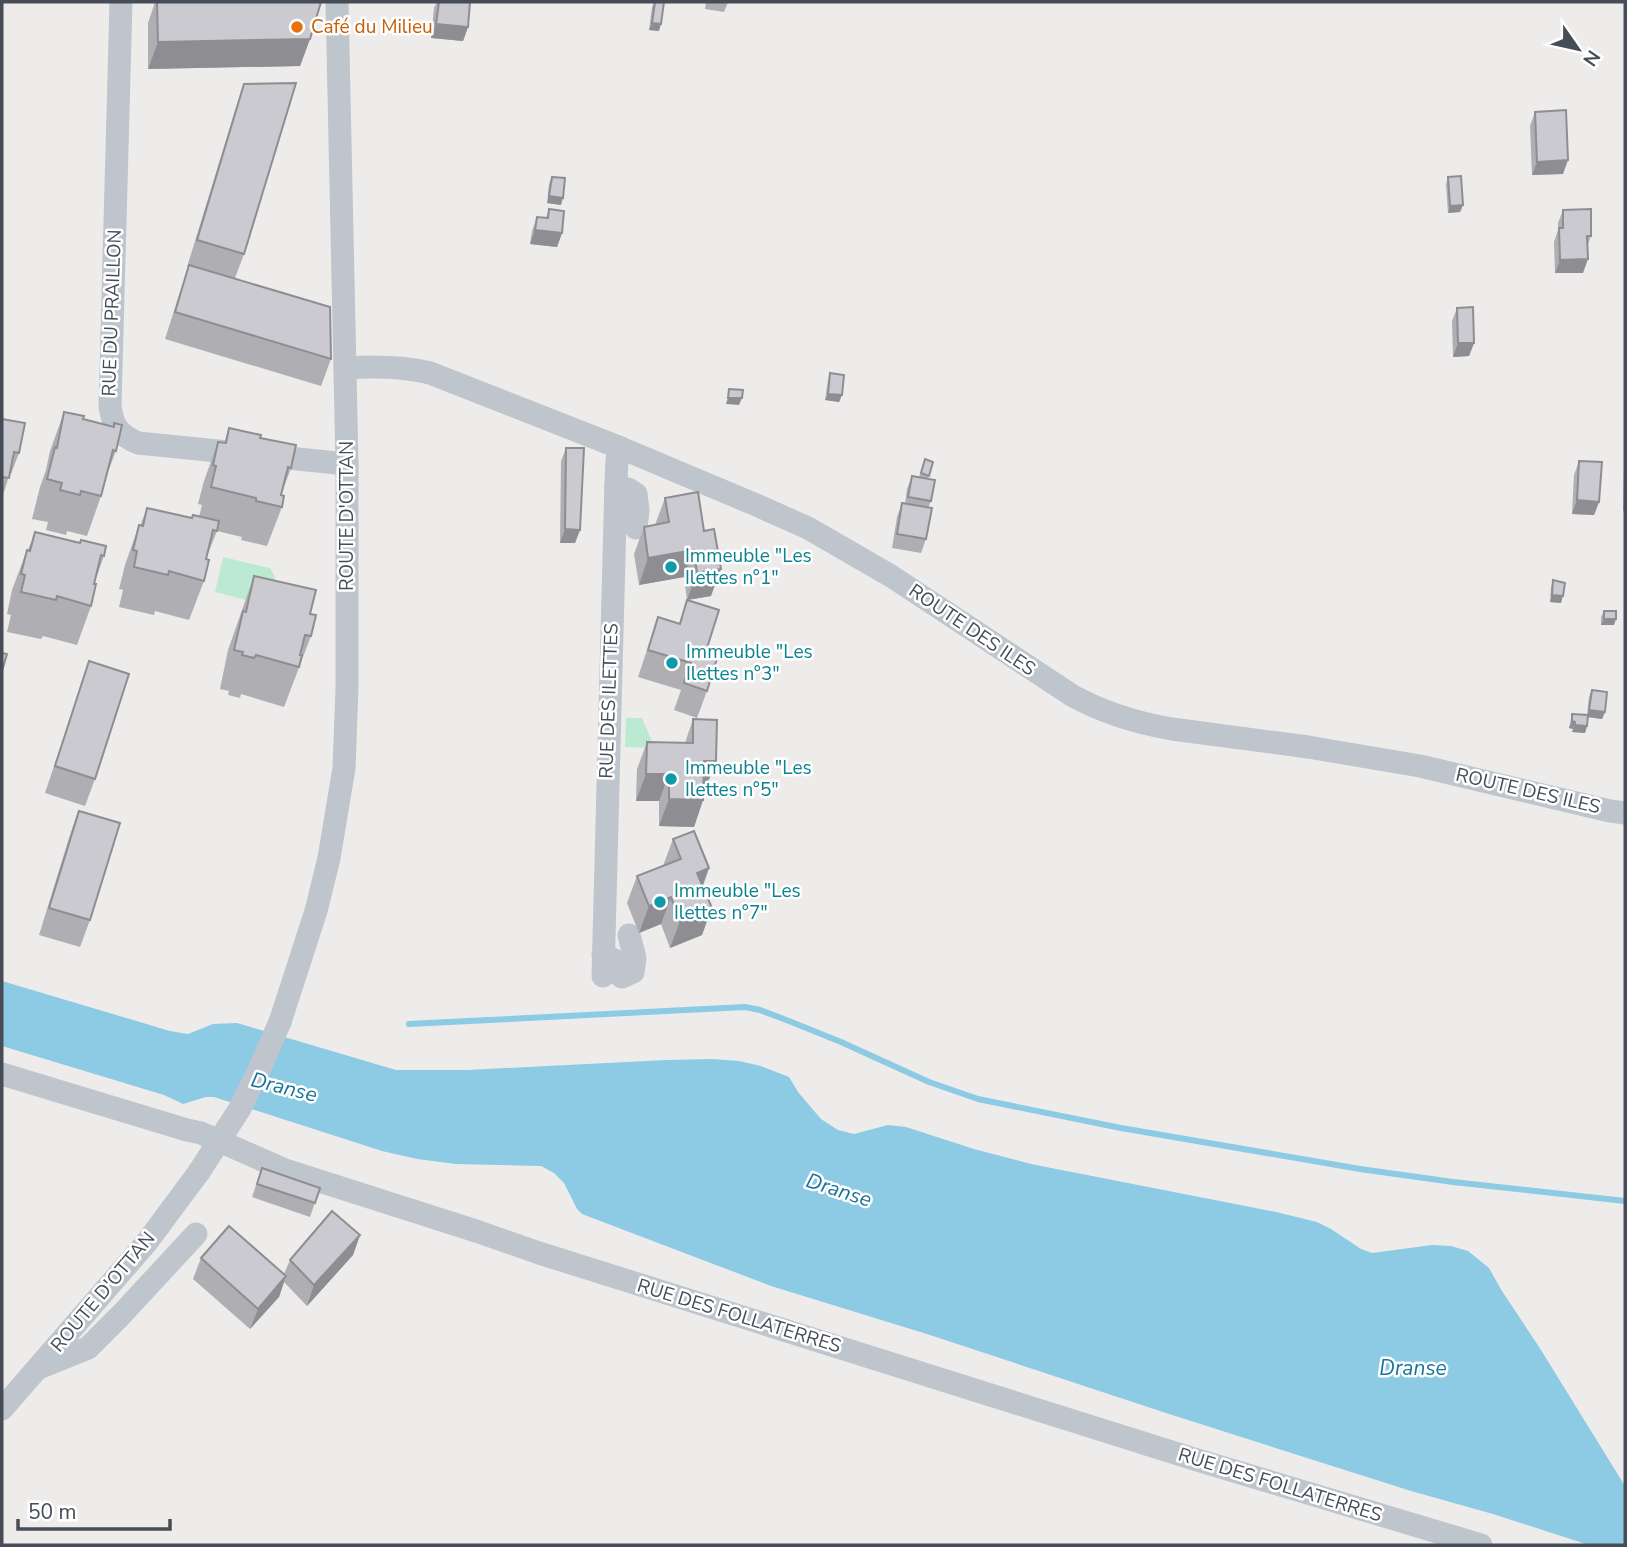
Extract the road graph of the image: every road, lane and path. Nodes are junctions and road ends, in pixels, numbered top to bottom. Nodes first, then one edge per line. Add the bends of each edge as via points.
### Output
1 (121, 2) edge
2 (337, 2) edge
3 (345, 368) junction
4 (621, 448) junction
5 (347, 464) junction
6 (616, 488) junction
7 (636, 528) dead end
8 (1625, 813) edge
9 (629, 935) dead end
10 (2, 1074) edge
11 (196, 1234) dead end
12 (38, 1368) junction
13 (2, 1409) edge
14 (1481, 1545) edge

1 - 5 street, RUE DU PRAILLON via 111,418 121,434 138,443
2 - 3 street, ROUTE D'OTTAN
3 - 4 street, ROUTE DES ILES via 388,367 430,373
3 - 5 street, ROUTE D'OTTAN
4 - 6 street, RUE DES ILETTES
4 - 8 street, ROUTE DES ILES via 819,534 1097,709 1161,727 1420,766
5 - 12 street, ROUTE D'OTTAN, bridge via 344,768 329,858 288,999 239,1110 199,1172 147,1242
6 - 7 street via 636,494
6 - 9 street, RUE DES ILETTES via 603,965 615,980 633,972
10 - 14 street, RUE DES FOLLATERRES via 201,1133 285,1171 642,1286
11 - 12 street via 88,1348
12 - 13 street, ROUTE D'OTTAN

